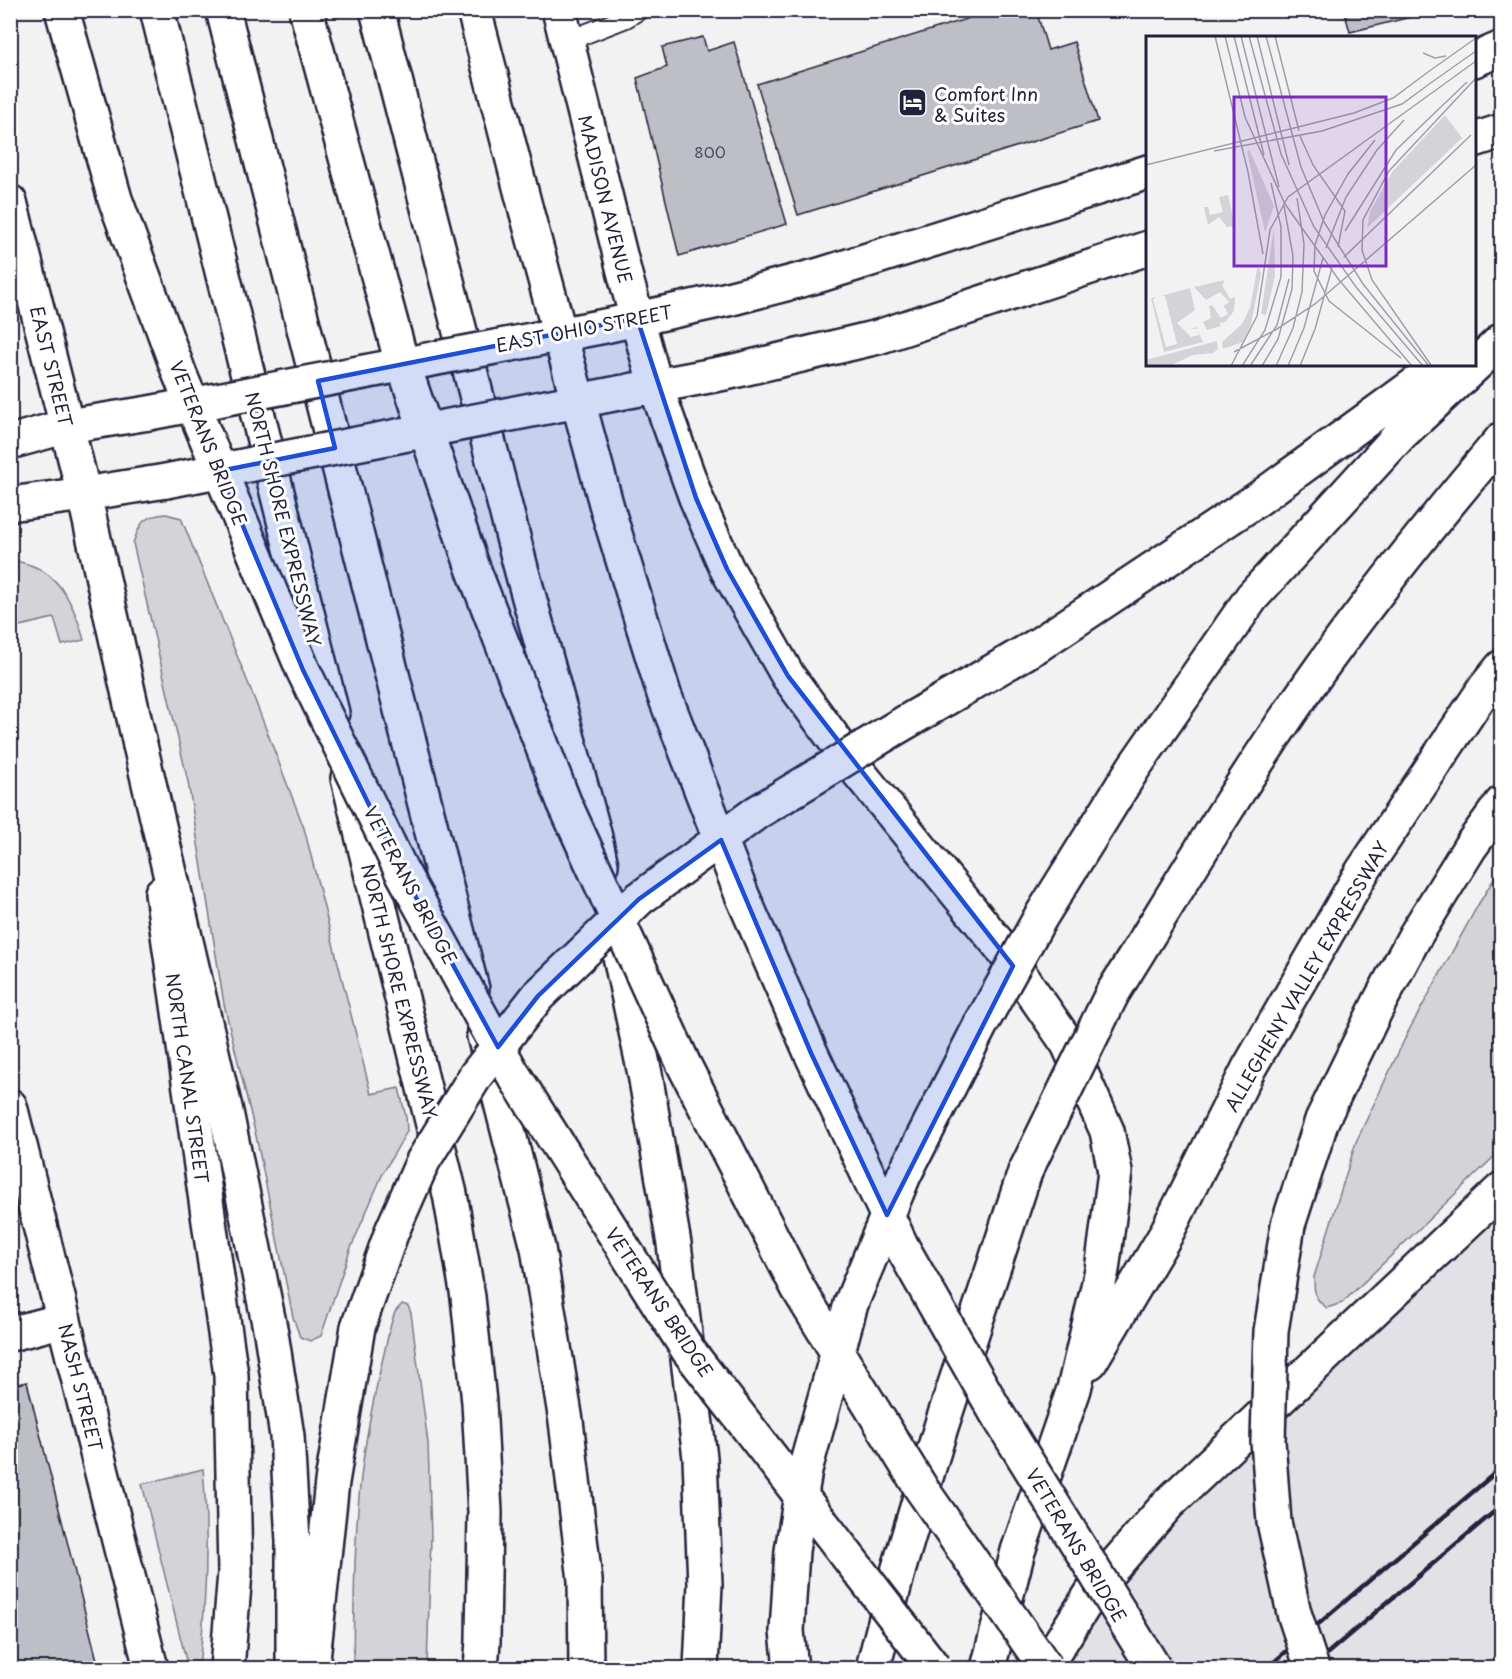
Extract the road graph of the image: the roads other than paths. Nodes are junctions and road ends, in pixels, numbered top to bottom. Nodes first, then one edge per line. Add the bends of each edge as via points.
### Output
1 (62, 10) edge
2 (157, 10) edge
3 (223, 10) edge
4 (306, 10) edge
5 (377, 10) edge
6 (474, 10) edge
7 (639, 10) edge
8 (563, 26) edge
9 (1502, 48) edge
10 (1476, 59) edge
11 (1502, 131) edge
12 (1476, 139) edge
13 (1146, 173) edge
14 (10, 202) edge
15 (1146, 250) edge
16 (637, 318) junction
17 (1502, 328) edge
18 (1502, 340) edge
19 (1476, 344) edge
20 (1476, 364) edge
21 (1440, 366) edge
22 (1474, 366) edge
23 (656, 387) junction
24 (68, 426) junction
25 (1502, 439) edge
26 (10, 442) edge
27 (84, 494) junction
28 (10, 504) edge
29 (1502, 667) edge
30 (140, 745) junction
31 (1502, 803) edge
32 (10, 1106) edge
33 (1502, 1189) edge
34 (64, 1320) junction
35 (10, 1334) edge
36 (1074, 1389) junction
37 (566, 1421) junction
38 (151, 1668) edge
39 (227, 1668) edge
40 (293, 1668) edge
41 (312, 1668) edge
42 (481, 1668) edge
43 (565, 1668) edge
44 (586, 1668) edge
45 (701, 1668) edge
46 (791, 1668) edge
47 (873, 1668) edge
48 (934, 1668) edge
49 (988, 1668) edge
50 (1045, 1668) edge
51 (1154, 1668) edge
52 (1312, 1668) edge

1 - 48 main road, VETERANS BRIDGE, bridge via 115,200 180,375 303,670 401,870 510,1069 688,1350
2 - 42 main road, NORTH SHORE EXPRESSWAY via 450,1194 468,1297 479,1402 485,1512
3 - 37 main road via 538,1248
4 - 50 main road, bridge via 398,349 473,568 564,801 684,1065 799,1290 921,1488
5 - 45 main road via 522,572 594,833 645,1074 674,1244 700,1458 705,1584
6 - 51 main road, VETERANS BRIDGE, bridge via 547,295 608,511 664,694 742,895 902,1247 1002,1422
7 - 8 lane via 626,18
8 - 16 main road, MADISON AVENUE
9 - 10 main road
11 - 12 main road
13 - 16 main road, EAST OHIO STREET via 820,275
14 - 24 main road, EAST STREET
15 - 23 main road via 878,337
16 - 23 main road, MADISON AVENUE
16 - 24 main road, EAST OHIO STREET, bridge
17 - 19 main road
18 - 20 main road, bridge
21 - 41 main road, bridge via 1258,499 1038,645 756,813 639,899 538,996 476,1075 423,1161 392,1231 358,1327 332,1482
22 - 46 main road, bridge via 1400,435 1252,597 1134,767 1040,918 980,1026 904,1175 851,1304 805,1470 795,1528 787,1631
23 - 27 main road, bridge
23 - 36 main road, MADISON AVENUE via 696,498 727,569 788,676 856,769 1000,947 1068,1044 1107,1131 1115,1172 1102,1270
24 - 26 main road, EAST OHIO STREET
24 - 27 main road, EAST STREET
25 - 47 main road, bridge via 1427,527 1320,669 1112,994 1024,1172 941,1427
27 - 28 main road
27 - 30 main road, NORTH CANAL STREET
29 - 36 main road, ALLEGHENY VALLEY EXPRESSWAY via 1362,872 1249,1068 1165,1236
30 - 39 main road, NORTH CANAL STREET via 231,1375 235,1573
30 - 40 main road via 226,1112 272,1333 287,1436 293,1541
31 - 52 main road, bridge via 1415,936 1380,1001 1322,1120 1288,1225 1271,1331 1268,1441 1274,1522 1294,1613
32 - 34 main road, NASH STREET
33 - 50 main road via 1168,1504 1095,1588
34 - 35 main road
34 - 38 main road, NASH STREET
36 - 49 main road via 1018,1551
37 - 43 main road
37 - 44 main road via 585,1580

